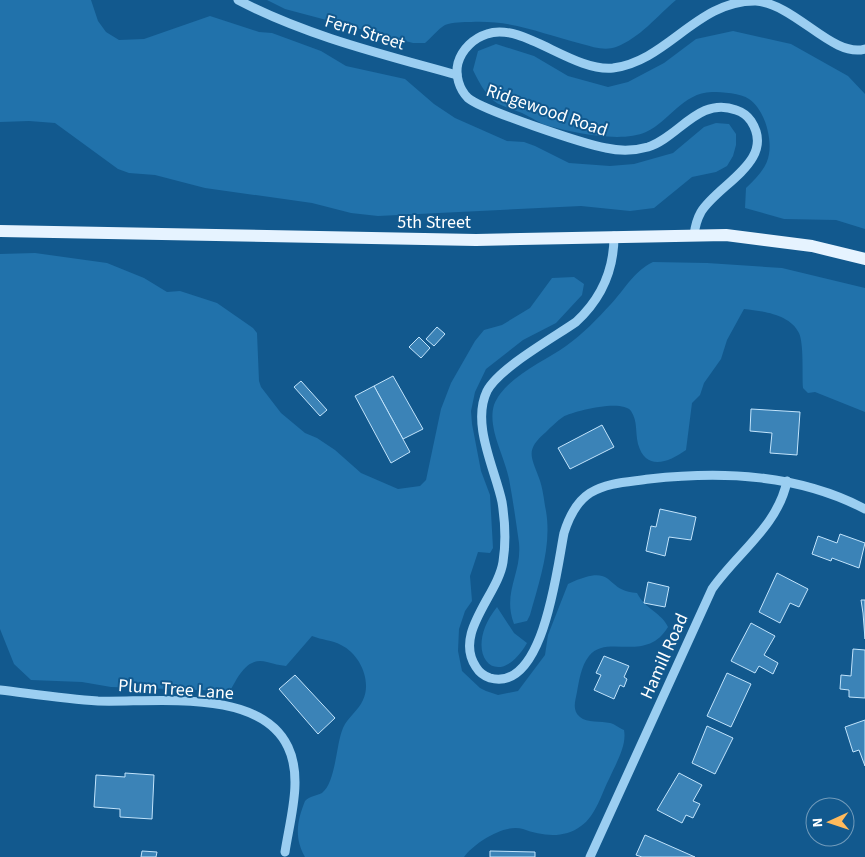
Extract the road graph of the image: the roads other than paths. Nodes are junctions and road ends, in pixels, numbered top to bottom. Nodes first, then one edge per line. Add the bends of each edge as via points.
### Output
1 (238, 0) edge
2 (865, 49) edge
3 (457, 75) junction
4 (0, 232) edge
5 (694, 235) junction
6 (614, 236) junction
7 (865, 259) edge
8 (787, 481) junction
9 (865, 509) edge
10 (0, 690) edge
11 (285, 852) dead end
12 (590, 857) edge

1 - 3 street, Fern Street via 325,37
2 - 3 street via 846,50 833,44 797,17 769,3 736,1 700,16 657,50 613,68 580,63 509,33 490,32 464,50
3 - 5 street, Ridgewood Road via 463,92 478,104 604,148 633,150 650,146 706,110 718,107 743,113 755,131 754,157 700,213
4 - 6 main road, 5th Street via 401,239
5 - 6 main road, 5th Street
5 - 7 main road, 5th Street via 769,239
6 - 8 street via 608,273 597,299 587,312 513,364 488,390 483,403 483,428 502,504 504,562 499,580 470,636 475,666 488,678 496,679 515,674 526,663 546,620 569,519 575,507 591,492 613,484 691,475
8 - 9 street via 830,493
8 - 12 street, Hamill Road via 781,502 768,524 712,589
10 - 11 street, Plum Tree Lane via 97,701 218,704 262,717 280,735 292,759 294,789

